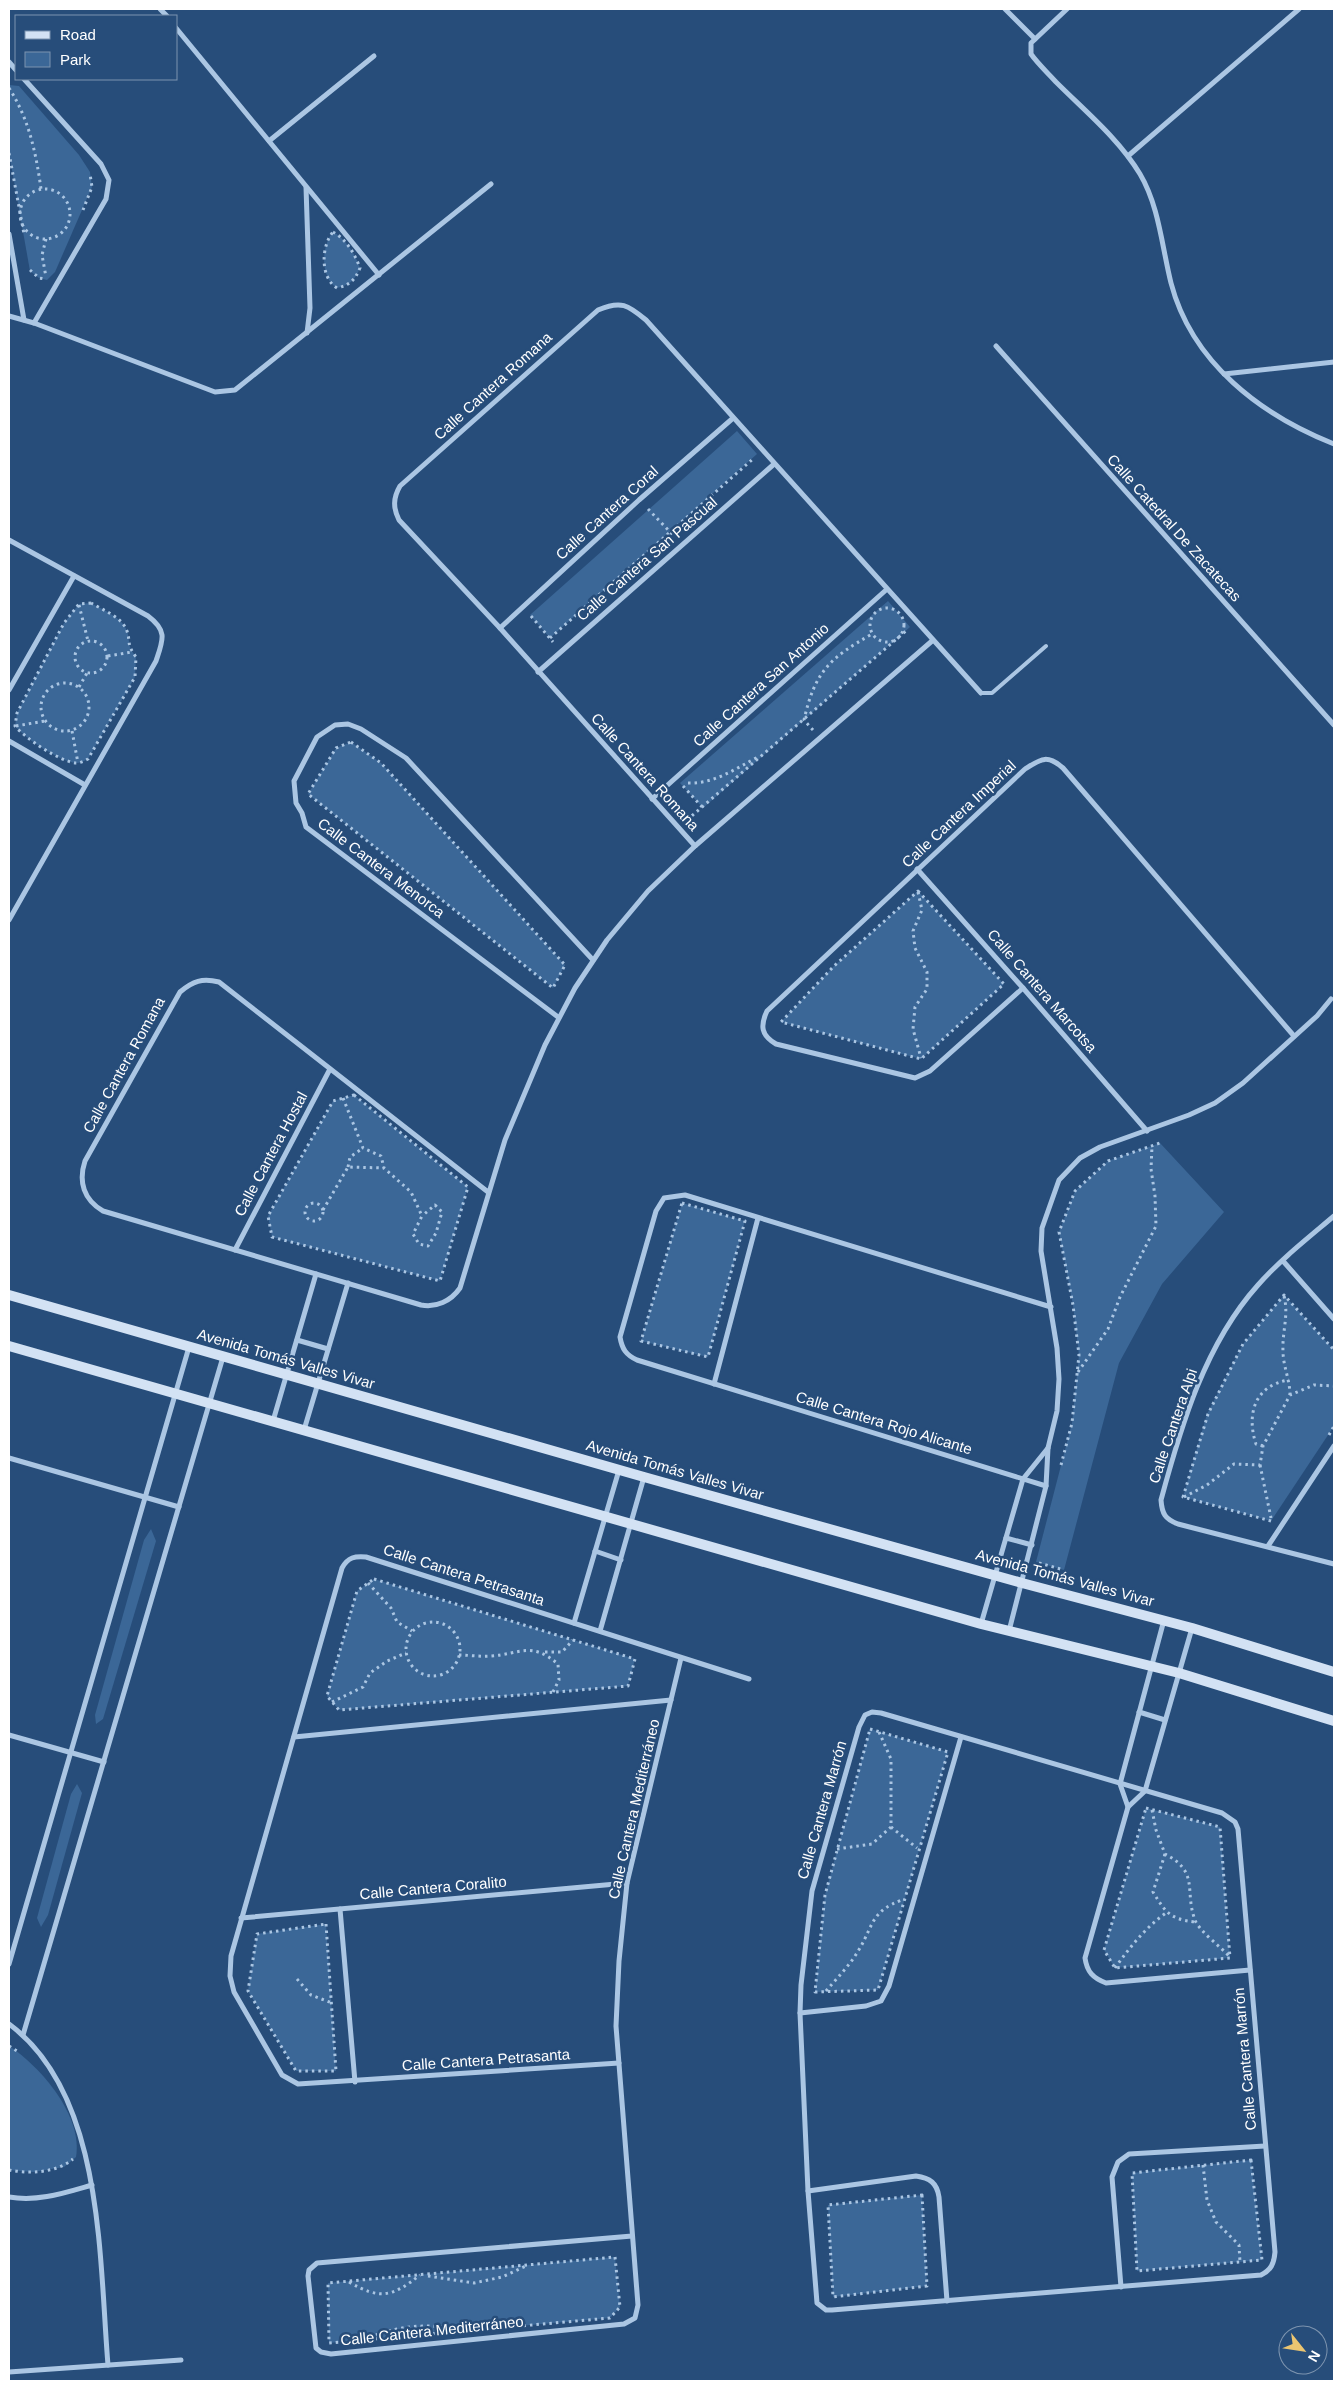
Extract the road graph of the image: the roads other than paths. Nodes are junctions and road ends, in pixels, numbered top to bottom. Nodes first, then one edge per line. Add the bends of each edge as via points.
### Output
1 (1005, 9) edge
2 (1067, 9) edge
3 (1299, 9) edge
4 (178, 30) edge
5 (1035, 38) junction
6 (374, 56) dead end
7 (25, 80) edge
8 (269, 141) junction
9 (1128, 156) junction
10 (491, 184) dead end
11 (306, 187) junction
12 (9, 234) edge
13 (379, 275) junction
14 (9, 316) edge
15 (24, 320) junction
16 (34, 323) junction
17 (306, 334) junction
18 (996, 346) dead end
19 (1334, 362) edge
20 (1224, 374) junction
21 (732, 419) junction
22 (1334, 444) edge
23 (773, 465) junction
24 (9, 540) edge
25 (74, 576) junction
26 (886, 590) junction
27 (500, 628) junction
28 (932, 641) junction
29 (1046, 646) dead end
30 (538, 672) junction
31 (9, 690) edge
32 (981, 693) joint
33 (1334, 726) edge
34 (9, 741) edge
35 (85, 785) junction
36 (652, 799) junction
37 (695, 846) junction
38 (916, 869) junction
39 (9, 920) edge
40 (593, 960) junction
41 (1023, 988) junction
42 (1331, 1000) dead end
43 (558, 1017) junction
44 (1294, 1036) junction
45 (330, 1069) junction
46 (1147, 1131) junction
47 (488, 1192) junction
48 (1334, 1216) edge
49 (758, 1218) junction
50 (235, 1250) junction
51 (1283, 1261) junction
52 (316, 1274) junction
53 (348, 1283) junction
54 (9, 1295) edge
55 (1051, 1307) junction
56 (1334, 1319) edge
57 (297, 1340) junction
58 (9, 1346) edge
59 (189, 1347) junction
60 (328, 1349) junction
61 (223, 1357) junction
62 (287, 1375) junction
63 (318, 1384) junction
64 (714, 1384) junction
65 (176, 1395) junction
66 (209, 1404) junction
67 (273, 1421) junction
68 (304, 1430) junction
69 (1334, 1446) edge
70 (1048, 1448) junction
71 (9, 1458) edge
72 (619, 1470) junction
73 (644, 1477) junction
74 (1023, 1479) junction
75 (1046, 1486) junction
76 (146, 1498) junction
77 (179, 1508) junction
78 (606, 1517) junction
79 (632, 1524) junction
80 (1006, 1538) junction
81 (1032, 1545) junction
82 (1268, 1546) junction
83 (595, 1551) junction
84 (620, 1560) junction
85 (1334, 1564) edge
86 (995, 1575) junction
87 (1022, 1583) junction
88 (1164, 1620) junction
89 (574, 1623) junction
90 (981, 1624) junction
91 (1192, 1628) junction
92 (600, 1631) junction
93 (1010, 1631) junction
94 (681, 1658) junction
95 (1151, 1666) junction
96 (1334, 1672) edge
97 (1179, 1673) junction
98 (749, 1679) dead end
99 (671, 1700) junction
100 (1139, 1712) junction
101 (1165, 1720) junction
102 (1334, 1721) edge
103 (9, 1735) edge
104 (294, 1737) junction
105 (961, 1737) junction
106 (71, 1753) junction
107 (104, 1762) junction
108 (1120, 1784) junction
109 (1145, 1791) junction
110 (1128, 1807) junction
111 (627, 1883) junction
112 (340, 1909) junction
113 (242, 1918) junction
114 (9, 1964) edge
115 (1250, 1970) junction
116 (800, 2012) junction
117 (9, 2024) edge
118 (24, 2035) junction
119 (619, 2063) junction
120 (355, 2082) junction
121 (1265, 2146) junction
122 (92, 2185) junction
123 (808, 2192) junction
124 (9, 2197) edge
125 (632, 2236) junction
126 (1121, 2287) junction
127 (947, 2301) junction
128 (181, 2360) dead end
129 (108, 2365) junction
130 (9, 2372) edge

1 - 5 street
2 - 5 street
3 - 9 street
4 - 8 street
5 - 9 street via 1030,49 1034,59
6 - 8 street
7 - 16 street via 102,164 109,180 106,198
8 - 11 street
9 - 20 street via 1148,190 1179,304 1202,348
10 - 13 street
11 - 13 street
11 - 17 street via 310,308
12 - 15 street
13 - 17 street
14 - 15 street
15 - 16 street
16 - 17 street via 220,392 244,385
18 - 33 street, Calle Catedral De Zacatecas
19 - 20 street
20 - 22 street via 1266,410
21 - 23 street, Calle Cantera Romana
21 - 27 street, Calle Cantera Coral
21 - 27 street, Calle Cantera Romana via 646,320 627,306 613,303 598,310 400,486 394,509 399,520
23 - 26 street, Calle Cantera Romana
23 - 30 street, Calle Cantera San Pascual
24 - 25 street
25 - 31 street
25 - 35 street via 148,616 163,633 156,661
26 - 28 street, Calle Cantera Romana
26 - 36 street, Calle Cantera San Antonio
27 - 30 street, Calle Cantera Romana
28 - 32 street, Calle Cantera Romana
28 - 37 street, Calle Cantera Romana
29 - 32 lane via 992,693
30 - 36 street, Calle Cantera Romana
34 - 35 street
35 - 39 street
36 - 37 street, Calle Cantera Romana
37 - 40 street, Calle Cantera Romana via 648,891
38 - 41 street, Calle Cantera Marcotsa
38 - 41 street, Calle Cantera Imperial via 767,1011 762,1022 762,1032 767,1038 776,1044 915,1078 930,1071
38 - 44 street, Calle Cantera Imperial via 1025,769 1036,762 1053,760
40 - 43 street, Calle Cantera Romana
40 - 43 street, Calle Cantera Menorca via 406,758 348,724 335,725 317,738 294,781 296,803 306,827
41 - 46 street, Calle Cantera Marcotsa
42 - 44 street
43 - 47 street, Calle Cantera Romana via 505,1140
44 - 46 street via 1243,1083 1215,1103
45 - 47 street, Calle Cantera Romana
45 - 50 street, Calle Cantera Hostal
45 - 50 street, Calle Cantera Romana via 219,982 200,980 180,992 173,1002 85,1161 82,1185 93,1206 103,1212
46 - 55 street via 1100,1146 1080,1158 1059,1180 1042,1228 1041,1243
47 - 53 street, Calle Cantera Romana via 460,1288 448,1300 428,1307
48 - 51 street, Calle Cantera Alpi
49 - 55 street, Calle Cantera Rojo Alicante
49 - 64 street
49 - 64 street, Calle Cantera Rojo Alicante via 685,1195 664,1198 656,1211 620,1337 629,1356
50 - 52 street, Calle Cantera Romana
51 - 56 street
51 - 82 street, Calle Cantera Alpi via 1252,1293 1227,1328 1206,1367 1187,1414 1161,1500 1162,1512 1168,1520
52 - 53 street, Calle Cantera Romana
52 - 57 street
53 - 60 street
54 - 59 main road, Avenida Tomás Valles Vivar
55 - 70 street via 1059,1378
57 - 60 street
57 - 62 street
58 - 65 main road
59 - 61 main road, Avenida Tomás Valles Vivar
59 - 65 street
60 - 63 street
61 - 62 main road, Avenida Tomás Valles Vivar
61 - 66 street
62 - 63 main road, Avenida Tomás Valles Vivar
62 - 67 street
63 - 68 street
63 - 72 main road, Avenida Tomás Valles Vivar
64 - 74 street, Calle Cantera Rojo Alicante
65 - 66 main road
65 - 76 street
66 - 67 main road
66 - 77 street
67 - 68 main road
68 - 78 main road
69 - 82 street
70 - 74 street
70 - 75 street
71 - 76 street
72 - 73 main road, Avenida Tomás Valles Vivar
72 - 78 street
73 - 79 street
73 - 86 main road, Avenida Tomás Valles Vivar
74 - 75 street, Calle Cantera Rojo Alicante
74 - 80 street
75 - 81 street
76 - 77 street
76 - 106 street
77 - 107 street
78 - 79 main road
78 - 83 street
79 - 84 street
79 - 90 main road
80 - 81 street
80 - 86 street
81 - 87 street
82 - 85 street, Calle Cantera Alpi
83 - 84 street
83 - 89 street
84 - 92 street
86 - 87 main road, Avenida Tomás Valles Vivar
86 - 90 street
87 - 88 main road, Avenida Tomás Valles Vivar
87 - 93 street
88 - 91 main road, Avenida Tomás Valles Vivar
88 - 95 street
89 - 92 street, Calle Cantera Petrasanta
89 - 104 street, Calle Cantera Petrasanta via 366,1557 349,1559 342,1568
90 - 93 main road
91 - 96 main road, Avenida Tomás Valles Vivar
91 - 97 street
92 - 94 street, Calle Cantera Petrasanta
93 - 95 main road
94 - 98 street, Calle Cantera Petrasanta
94 - 99 street, Calle Cantera Mediterráneo
95 - 97 main road
95 - 100 street
97 - 101 street
97 - 102 main road
99 - 104 street
99 - 111 street, Calle Cantera Mediterráneo
100 - 101 street
100 - 108 street
101 - 109 street
103 - 106 street
104 - 113 street, Calle Cantera Petrasanta
105 - 108 street, Calle Cantera Marrón
105 - 116 street via 889,1986 881,2001 866,2006
105 - 116 street, Calle Cantera Marrón via 881,1712 872,1712 862,1720 812,1891
106 - 107 street
106 - 114 street
107 - 118 street
108 - 109 street, Calle Cantera Marrón
108 - 110 street
109 - 110 street
109 - 115 street, Calle Cantera Marrón via 1222,1813 1235,1822
110 - 115 street, Calle Cantera Marrón via 1085,1958 1091,1975 1106,1983
111 - 112 street, Calle Cantera Coralito
111 - 119 street, Calle Cantera Mediterráneo via 618,1970 616,2026
112 - 113 street, Calle Cantera Coralito
112 - 120 street
113 - 120 street, Calle Cantera Petrasanta via 231,1956 230,1976 234,1992 282,2075 298,2084
115 - 121 street, Calle Cantera Marrón
116 - 123 street, Calle Cantera Marrón
117 - 118 street
118 - 122 street via 50,2070 68,2104 84,2148
119 - 120 street, Calle Cantera Petrasanta
119 - 125 street, Calle Cantera Mediterráneo
121 - 126 street, Calle Cantera Marrón via 1275,2252 1268,2272
121 - 126 street, Calle Cantera Marrón via 1130,2154 1118,2162 1112,2177
122 - 124 street via 54,2197
122 - 129 street
123 - 127 street, Calle Cantera Marrón via 816,2297 822,2307 832,2310
123 - 127 street via 916,2176 932,2181 939,2197
125 - 125 street, Calle Cantera Mediterráneo via 638,2305 635,2318 624,2324 331,2354 316,2348 308,2276 309,2270 317,2263
126 - 127 street, Calle Cantera Marrón
128 - 129 street
129 - 130 street

